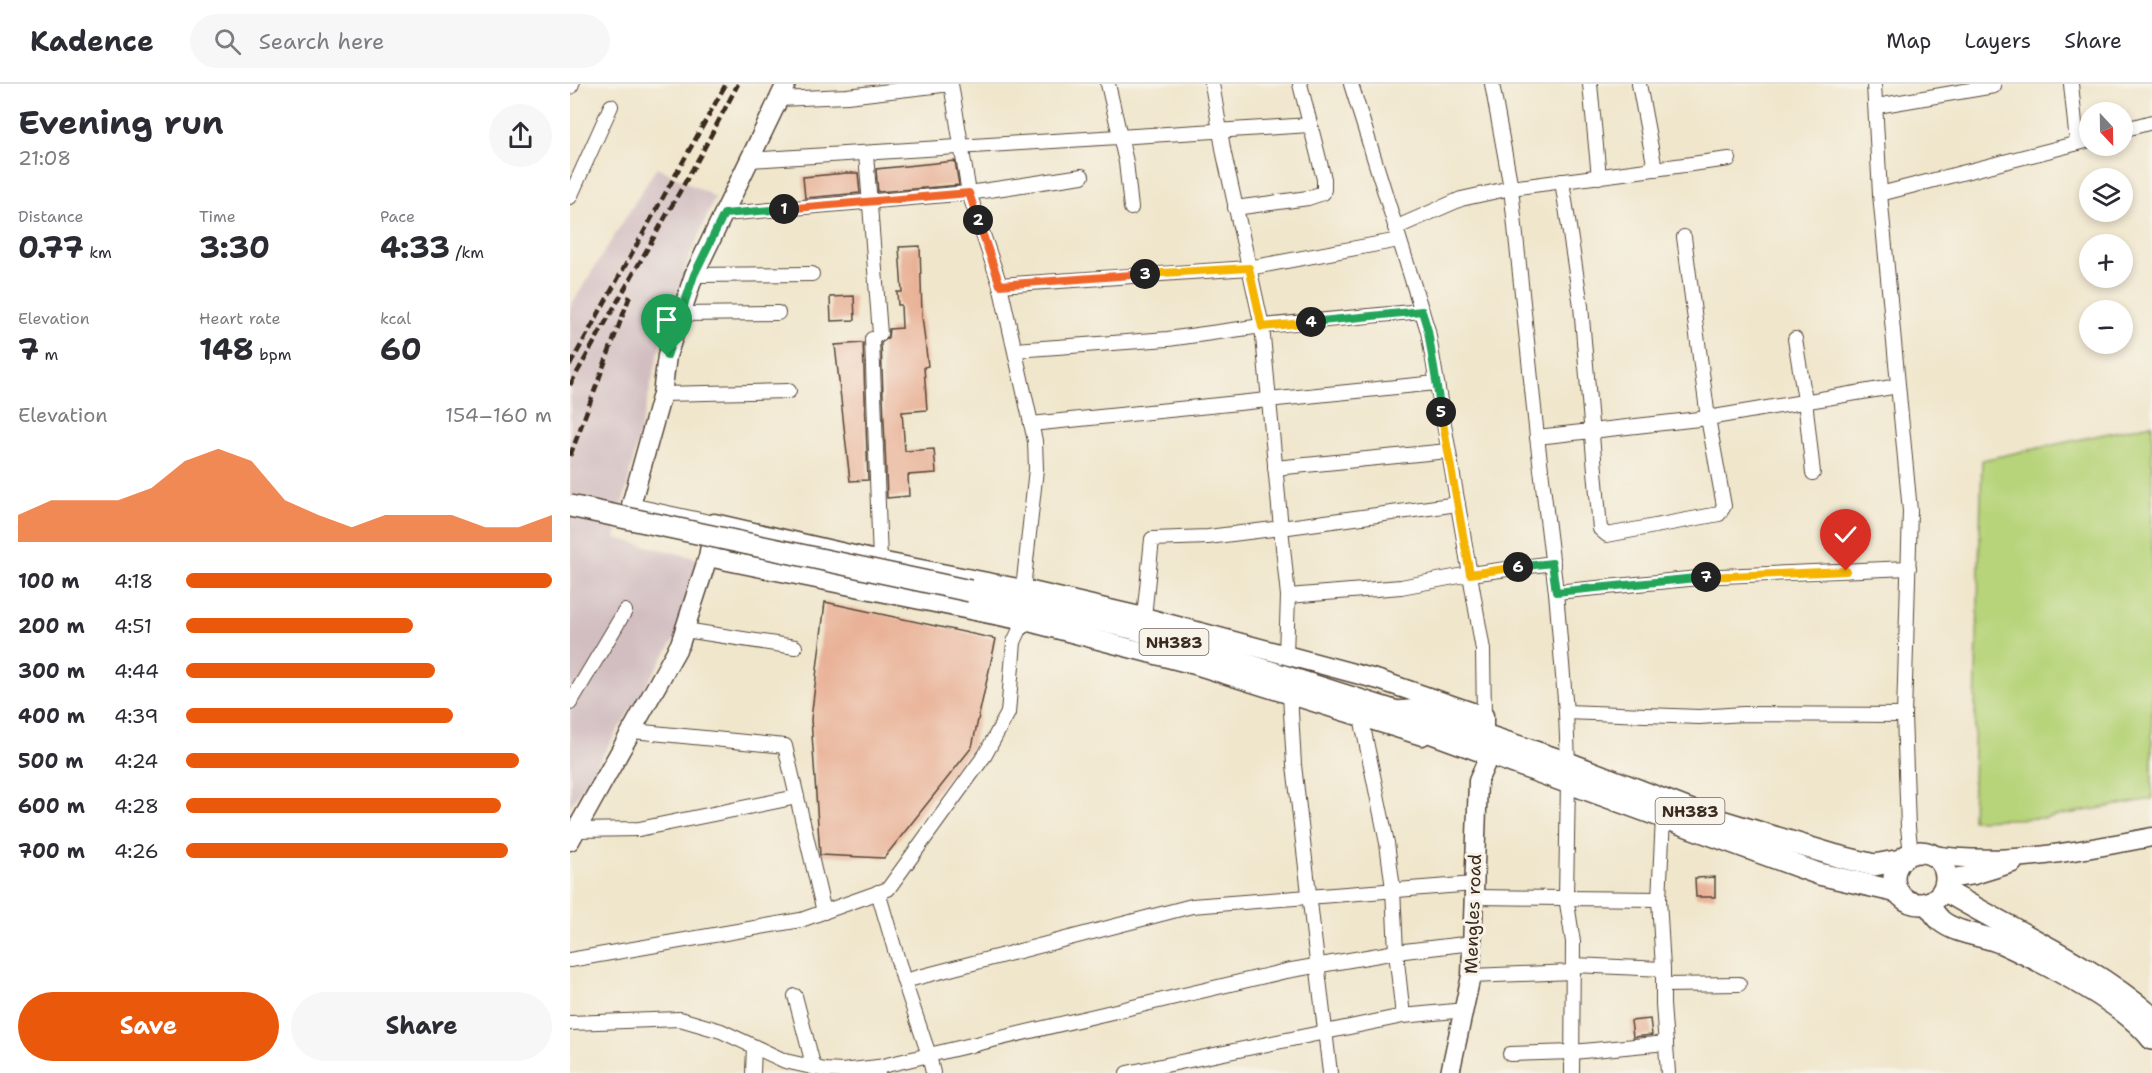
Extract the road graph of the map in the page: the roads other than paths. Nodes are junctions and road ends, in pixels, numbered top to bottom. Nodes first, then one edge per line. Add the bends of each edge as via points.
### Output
1 (951, 84) edge
2 (1108, 84) edge
3 (1212, 84) edge
4 (1300, 84) edge
5 (1351, 84) edge
6 (1492, 84) edge
7 (1590, 84) edge
8 (1639, 84) edge
9 (1874, 84) edge
10 (2071, 84) edge
11 (1994, 86) dead end
12 (783, 92) edge
13 (611, 106) dead end
14 (1877, 106) junction
15 (2079, 122) edge
16 (2152, 122) edge
17 (1310, 125) junction
18 (2133, 127) edge
19 (1221, 131) junction
20 (1121, 138) junction
21 (2079, 142) edge
22 (963, 148) junction
23 (866, 154) junction
24 (1729, 159) dead end
25 (749, 160) junction
26 (1655, 169) junction
27 (1082, 176) dead end
28 (1599, 177) junction
29 (1562, 181) junction
30 (1511, 188) junction
31 (969, 193) junction
32 (1880, 194) junction
33 (570, 197) edge
34 (870, 202) junction
35 (1131, 208) dead end
36 (1235, 208) junction
37 (724, 214) junction
38 (1397, 234) junction
39 (1684, 237) dead end
40 (1249, 268) junction
41 (812, 274) dead end
42 (694, 275) junction
43 (1000, 285) junction
44 (1422, 311) junction
45 (778, 313) dead end
46 (681, 314) junction
47 (1262, 327) junction
48 (1795, 339) dead end
49 (1015, 350) junction
50 (1436, 384) junction
51 (1898, 386) junction
52 (789, 391) dead end
53 (662, 394) junction
54 (1270, 400) junction
55 (1805, 400) junction
56 (1708, 418) junction
57 (1031, 424) junction
58 (1593, 432) junction
59 (1537, 437) junction
60 (1448, 451) junction
61 (1275, 468) junction
62 (1813, 473) dead end
63 (1458, 504) junction
64 (631, 505) joint
65 (570, 506) edge
66 (714, 524) junction
67 (1281, 528) junction
68 (708, 557) junction
69 (880, 561) junction
70 (1552, 563) junction
71 (1909, 568) junction
72 (944, 574) junction
73 (1470, 574) junction
74 (1023, 589) junction
75 (1556, 592) junction
76 (1288, 596) junction
77 (938, 604) junction
78 (625, 611) dead end
79 (1144, 617) junction
80 (1029, 622) junction
81 (685, 630) junction
82 (795, 647) dead end
83 (1286, 654) junction
84 (1290, 695) junction
85 (570, 703) edge
86 (1368, 711) junction
87 (1566, 712) junction
88 (1904, 715) junction
89 (633, 731) junction
90 (1485, 742) junction
91 (1568, 773) junction
92 (797, 797) junction
93 (1663, 818) junction
94 (574, 835) edge
95 (2152, 837) edge
96 (1914, 856) junction
97 (2032, 857) junction
98 (1945, 885) junction
99 (1393, 889) junction
100 (1473, 890) junction
101 (878, 892) junction
102 (1898, 892) junction
103 (1309, 896) junction
104 (1566, 897) junction
105 (1659, 898) junction
106 (1927, 903) junction
107 (824, 912) junction
108 (1473, 943) junction
109 (1396, 952) junction
110 (570, 960) edge
111 (1317, 966) junction
112 (1573, 968) junction
113 (1663, 969) junction
114 (1471, 976) junction
115 (904, 981) junction
116 (1663, 984) junction
117 (1739, 984) dead end
118 (795, 996) dead end
119 (1465, 1010) junction
120 (1403, 1016) junction
121 (2152, 1017) edge
122 (570, 1023) edge
123 (1324, 1032) junction
124 (2152, 1039) edge
125 (1666, 1043) junction
126 (754, 1047) junction
127 (1573, 1052) junction
128 (1510, 1054) dead end
129 (929, 1055) junction
130 (814, 1068) junction
131 (878, 1070) edge
132 (753, 1073) edge
133 (933, 1073) edge
134 (1127, 1073) edge
135 (1330, 1073) edge
136 (1450, 1073) edge
137 (1572, 1073) edge
138 (1668, 1073) edge

1 - 12 street via 847,96
1 - 22 street
2 - 20 street
3 - 19 street
4 - 17 street
5 - 38 street
6 - 30 street
7 - 28 street
8 - 26 street
9 - 14 street
10 - 15 street
11 - 14 street
12 - 25 main road
13 - 33 street
14 - 32 street
16 - 18 street
17 - 19 street
17 - 36 street via 1324,179 1323,193
19 - 20 street
19 - 36 street
20 - 22 street
20 - 35 street
21 - 32 street
22 - 23 street
22 - 31 street
23 - 25 street
23 - 34 street
24 - 26 street
25 - 37 main road
26 - 28 street
27 - 31 street
28 - 29 street
29 - 30 street
29 - 58 street via 1581,306
30 - 38 street via 1461,199
30 - 59 street
31 - 34 street
31 - 43 street
32 - 51 street
34 - 37 street
34 - 69 street
36 - 40 street
37 - 42 main road
38 - 40 street
38 - 44 street
39 - 56 street
40 - 43 street
40 - 47 street
41 - 42 street
42 - 46 main road
43 - 49 street
44 - 47 street
44 - 50 street
45 - 46 street
46 - 53 main road via 667,356
47 - 49 street via 1168,339
47 - 54 street
48 - 55 street
49 - 57 street
50 - 54 street
50 - 60 street
51 - 55 street
51 - 71 street via 1910,511
52 - 53 street
53 - 64 main road
54 - 57 street
54 - 61 street
55 - 56 street
55 - 62 street
56 - 58 street
56 - 58 street via 1722,511 1607,535 1600,529
57 - 74 street via 1036,469
58 - 59 street
59 - 70 street
60 - 61 street
60 - 63 street
61 - 67 street
63 - 67 street
63 - 73 street
64 - 66 street
65 - 86 highway, NH383, bridge via 1132,628
66 - 68 main road
66 - 69 main road
67 - 76 street
67 - 79 street via 1152,539
68 - 77 main road
68 - 81 main road
69 - 72 main road
70 - 73 street
70 - 75 street
71 - 75 street via 1719,576
71 - 88 street
72 - 74 main road
72 - 77 main road
73 - 76 street via 1401,587
73 - 90 street via 1483,650
74 - 79 main road
75 - 87 street
76 - 83 street
77 - 80 main road
78 - 85 street
79 - 83 main road
80 - 84 main road via 1195,664
80 - 101 street via 1014,642 1008,713 985,755 888,889
81 - 82 street
81 - 89 main road
83 - 90 main road via 1379,680
84 - 86 main road
84 - 103 street
86 - 90 main road via 1455,746
86 - 90 highway via 1420,710
86 - 99 street
87 - 88 street via 1699,717
87 - 91 street
88 - 96 street via 1908,827
89 - 92 street via 785,746
89 - 94 main road
90 - 91 highway, NH383
90 - 100 main road, Mengles road via 1478,781
91 - 93 highway, NH383
91 - 96 highway, NH383 via 1874,865
91 - 104 street
92 - 94 street via 639,829
92 - 107 street
93 - 102 highway, NH383 via 1819,874
93 - 105 street
95 - 97 main road
96 - 97 main road
96 - 98 highway via 1937,858 1945,869
96 - 102 highway via 1895,870
97 - 98 main road
98 - 106 highway via 1937,898
98 - 121 highway via 2094,973
99 - 100 street
99 - 103 street
99 - 109 street
100 - 104 street
100 - 108 main road, Mengles road
101 - 107 street
101 - 115 street
102 - 106 highway, NH383 via 1906,900
103 - 111 street
103 - 115 street via 1192,906
104 - 105 street
104 - 112 street
105 - 113 street
106 - 124 highway, NH383 via 1942,921 1956,929 1999,942 2087,988 2143,1027
107 - 110 street via 801,920
108 - 109 street
108 - 114 main road, Mengles road
109 - 111 street
109 - 120 street
111 - 123 street
111 - 129 street
112 - 113 street
112 - 114 street
112 - 127 street
113 - 116 street
114 - 119 main road, Mengles road
115 - 129 street
116 - 117 street
116 - 125 street
118 - 130 street
119 - 120 street
119 - 136 main road, Mengles road
120 - 123 street
122 - 126 street via 680,1019 721,1031
123 - 134 street
123 - 135 street
125 - 127 street
125 - 138 street
126 - 130 street
126 - 132 street
127 - 128 street
127 - 137 street
129 - 131 street
129 - 133 street
130 - 131 street

